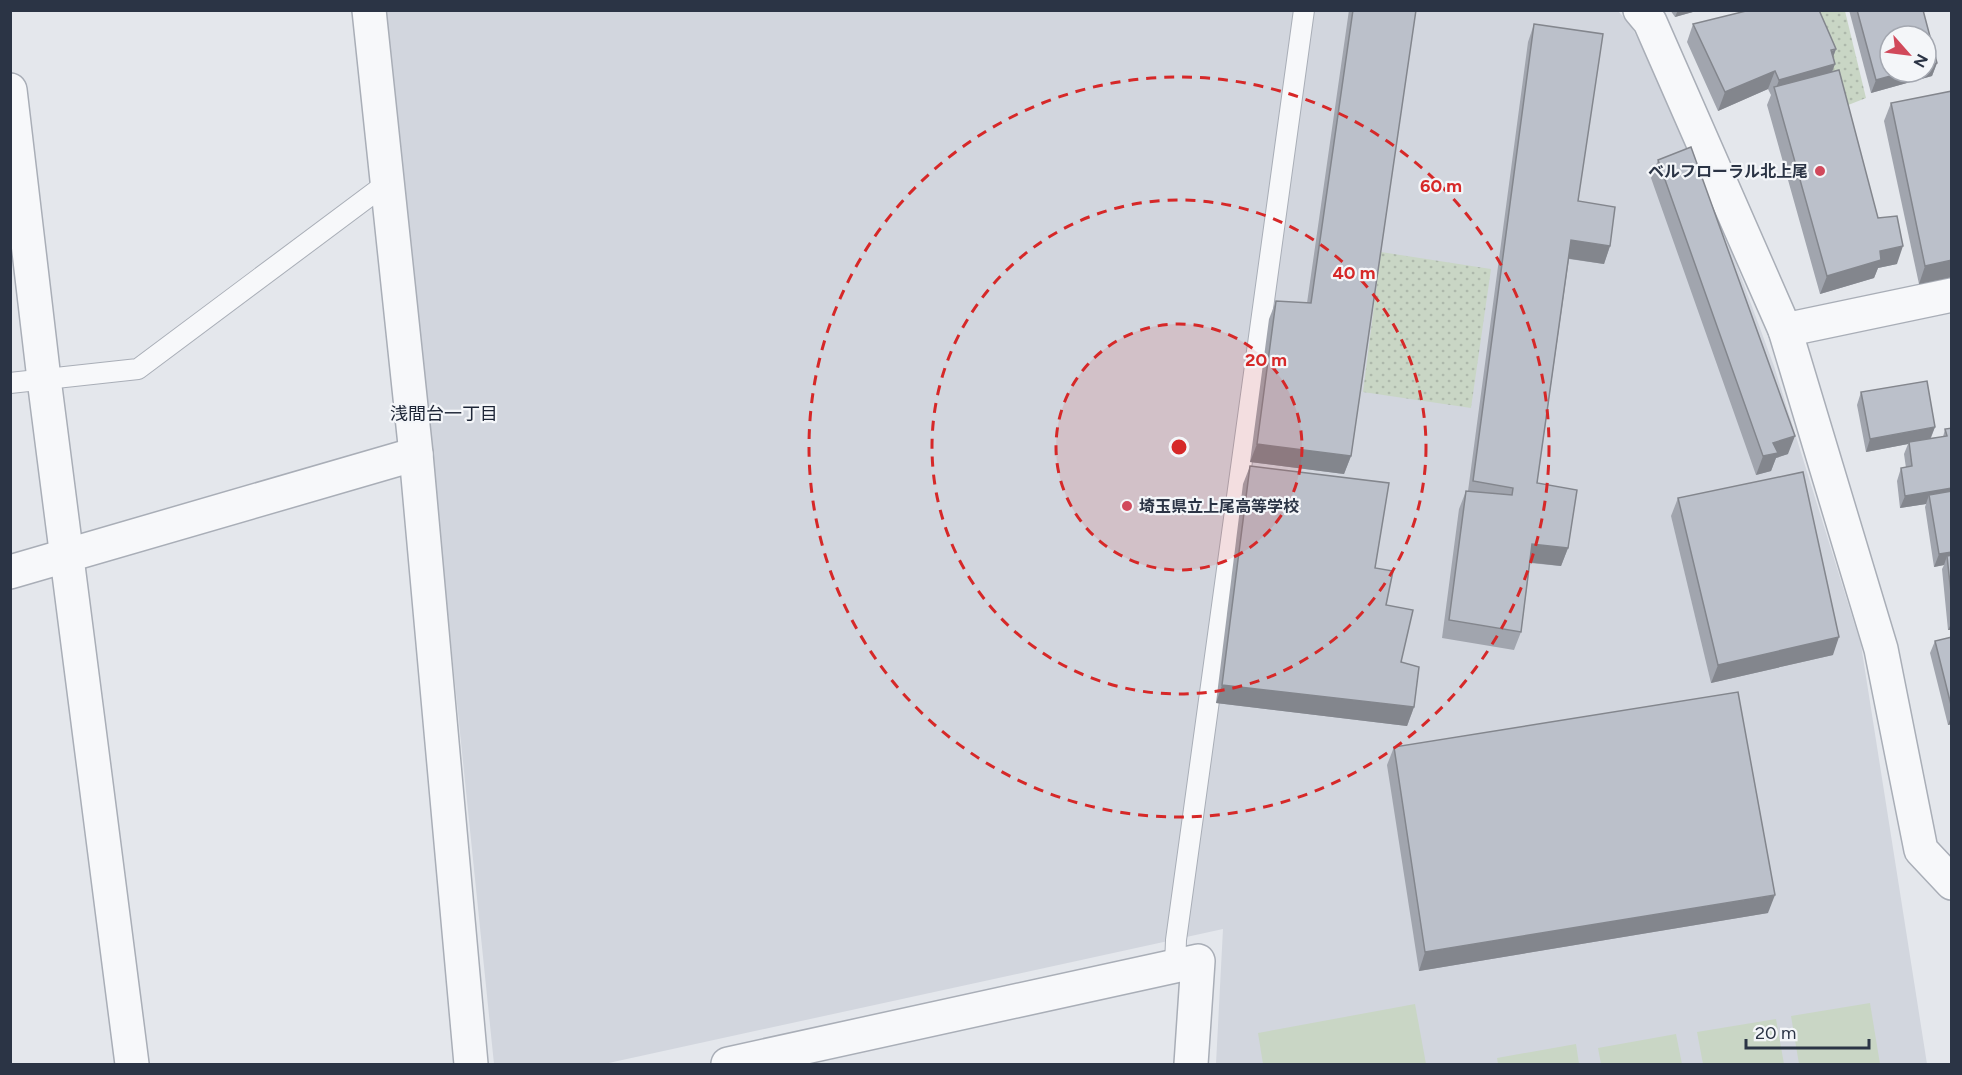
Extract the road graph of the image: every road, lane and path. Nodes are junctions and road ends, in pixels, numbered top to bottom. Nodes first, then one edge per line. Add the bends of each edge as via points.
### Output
1 (369, 10) edge
2 (1304, 10) edge
3 (1640, 10) edge
4 (10, 90) edge
5 (387, 183) junction
6 (1952, 295) edge
7 (1785, 330) junction
8 (44, 379) junction
9 (10, 383) edge
10 (416, 454) junction
11 (66, 555) junction
12 (10, 572) edge
13 (1952, 883) edge
14 (1175, 966) junction
15 (132, 1065) edge
16 (471, 1065) edge
17 (728, 1065) edge
18 (1191, 1065) edge

1 - 5 street
2 - 14 lane
3 - 7 street via 1650,22
4 - 8 street
5 - 8 lane via 138,369
5 - 10 street
6 - 7 street
7 - 13 street via 1881,649 1921,850
8 - 9 lane
8 - 11 street
10 - 11 street
10 - 16 street
11 - 12 street
11 - 15 street
14 - 17 street
14 - 18 street via 1198,962

